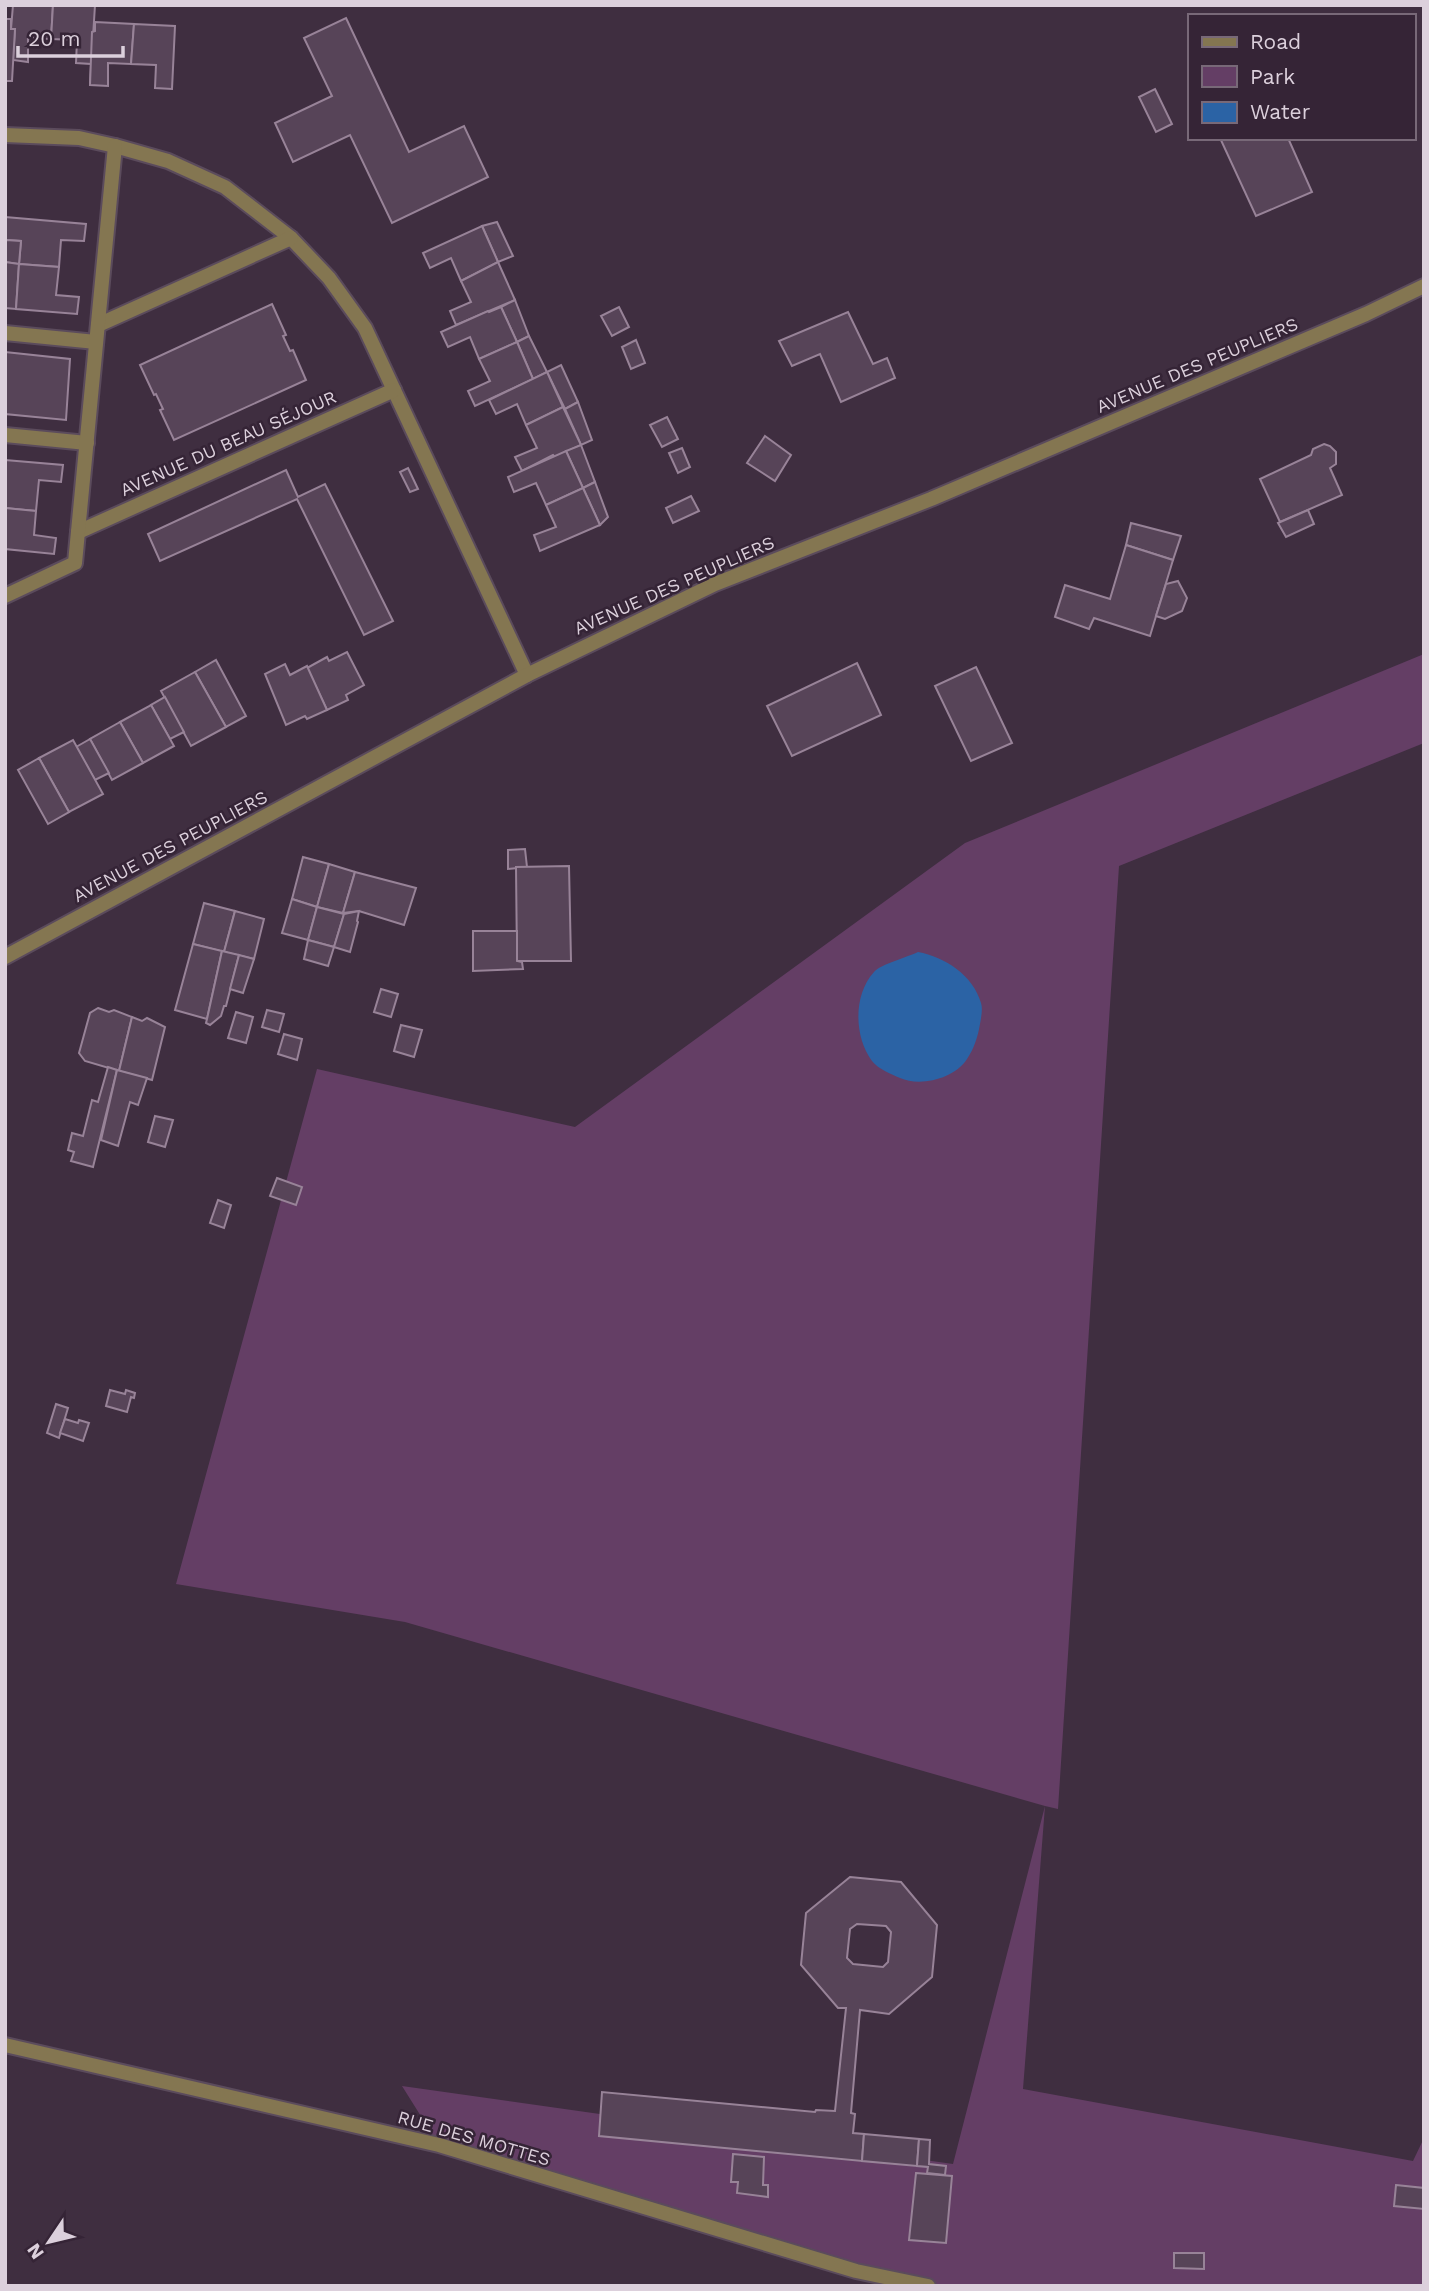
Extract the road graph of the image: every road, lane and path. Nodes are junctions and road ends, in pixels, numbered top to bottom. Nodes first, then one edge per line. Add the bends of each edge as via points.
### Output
1 (5, 135) edge
2 (115, 146) junction
3 (291, 238) junction
4 (1424, 286) edge
5 (98, 325) junction
6 (5, 333) edge
7 (96, 342) junction
8 (394, 390) junction
9 (5, 435) edge
10 (87, 443) junction
11 (78, 532) junction
12 (5, 596) edge
13 (527, 674) junction
14 (5, 957) edge
15 (5, 2045) edge
16 (928, 2286) edge

1 - 2 street via 79,138
2 - 3 street via 168,161 225,187
2 - 5 street
3 - 5 street
3 - 8 street via 329,278 365,328
4 - 13 street, AVENUE DES PEUPLIERS via 931,499 715,584
5 - 7 street
6 - 7 street
7 - 10 street
8 - 11 street, AVENUE DU BEAU SÉJOUR
8 - 13 street
9 - 10 street
10 - 11 street
11 - 12 street via 75,563
13 - 14 street, AVENUE DES PEUPLIERS
15 - 16 street, RUE DES MOTTES via 439,2145 856,2271

